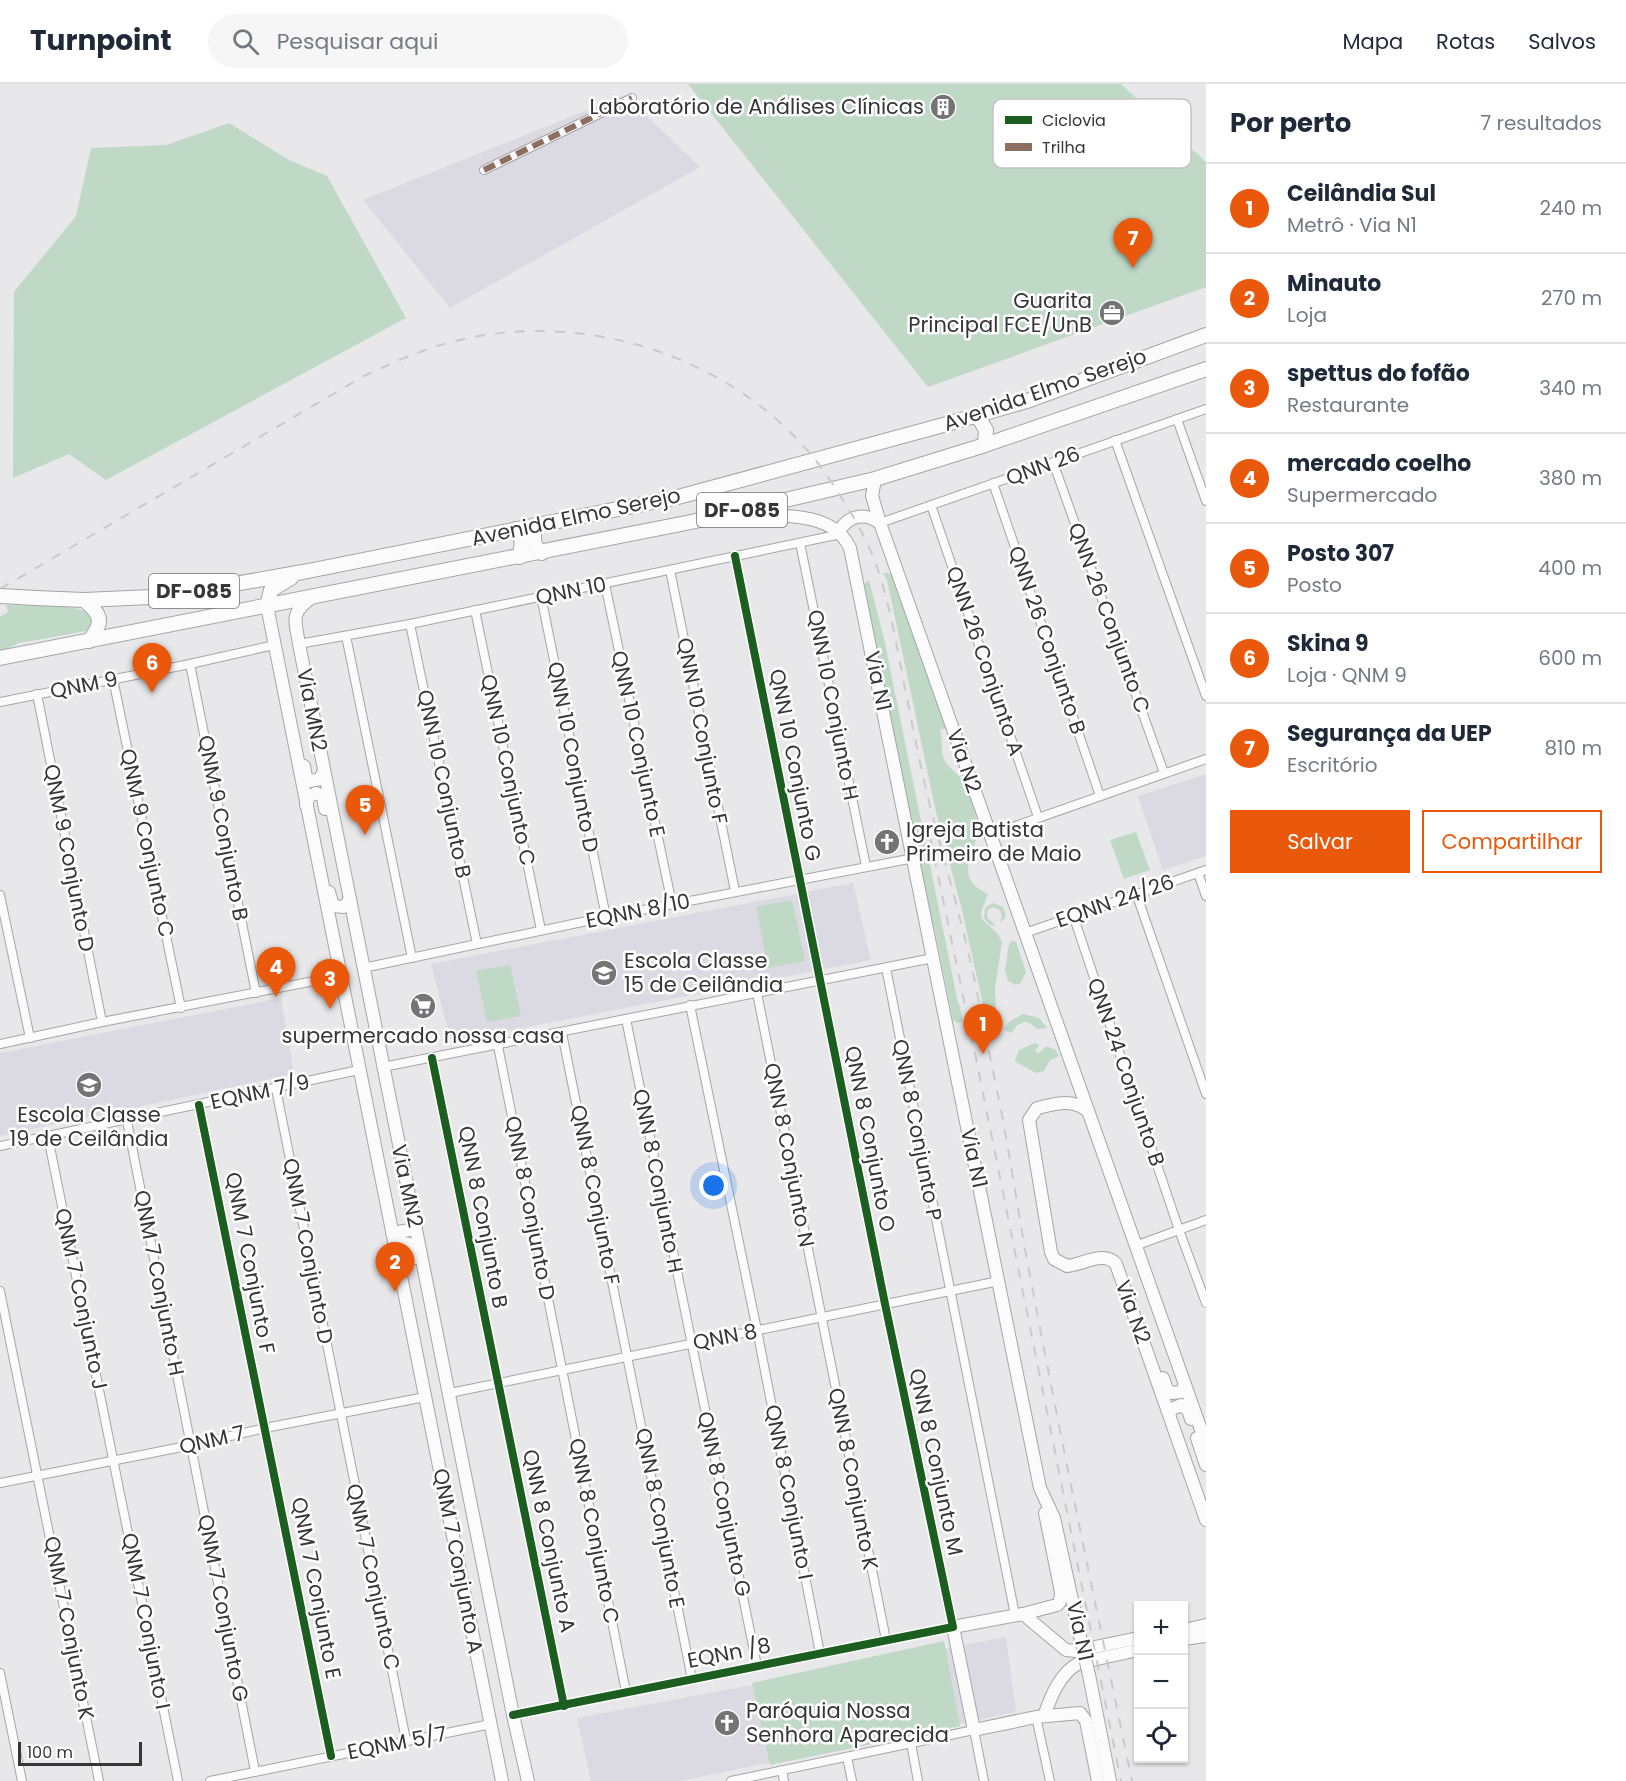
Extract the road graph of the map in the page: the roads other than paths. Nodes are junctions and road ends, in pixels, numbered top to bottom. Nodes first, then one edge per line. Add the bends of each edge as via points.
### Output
1 (632, 98) dead end
2 (484, 171) dead end
3 (1206, 335) edge
4 (1206, 369) edge
5 (1206, 408) edge
6 (977, 415) junction
7 (1177, 419) junction
8 (1115, 440) junction
9 (985, 445) junction
10 (1053, 462) junction
11 (875, 479) junction
12 (993, 483) junction
13 (1206, 501) edge
14 (932, 505) junction
15 (691, 522) junction
16 (880, 523) junction
17 (536, 525) junction
18 (516, 529) junction
19 (840, 532) junction
20 (800, 543) junction
21 (542, 553) junction
22 (735, 556) junction
23 (519, 557) junction
24 (670, 570) junction
25 (303, 572) junction
26 (605, 584) junction
27 (0, 596) edge
28 (541, 596) junction
29 (311, 598) junction
30 (84, 600) junction
31 (267, 606) junction
32 (475, 610) junction
33 (410, 624) junction
34 (346, 636) junction
35 (89, 641) junction
36 (299, 644) junction
37 (274, 645) junction
38 (0, 658) edge
39 (190, 664) junction
40 (113, 679) junction
41 (283, 690) junction
42 (37, 694) junction
43 (1206, 696) edge
44 (0, 702) edge
45 (1206, 759) edge
46 (324, 771) junction
47 (1164, 773) junction
48 (1100, 796) junction
49 (306, 805) junction
50 (1038, 817) junction
51 (990, 835) junction
52 (914, 858) junction
53 (866, 866) junction
54 (1202, 871) edge
55 (320, 873) junction
56 (800, 878) junction
57 (346, 879) junction
58 (735, 891) junction
59 (1136, 893) junction
60 (0, 895) edge
61 (1206, 896) edge
62 (350, 899) junction
63 (672, 904) junction
64 (1073, 915) junction
65 (606, 917) junction
66 (541, 930) junction
67 (1025, 933) junction
68 (477, 944) junction
69 (412, 958) junction
70 (933, 958) junction
71 (363, 968) junction
72 (886, 968) junction
73 (340, 976) junction
74 (821, 980) junction
75 (256, 993) junction
76 (757, 993) junction
77 (690, 1005) junction
78 (181, 1008) junction
79 (626, 1019) junction
80 (102, 1022) junction
81 (562, 1033) junction
82 (30, 1038) junction
83 (0, 1044) edge
84 (498, 1046) junction
85 (432, 1058) junction
86 (383, 1067) junction
87 (359, 1070) junction
88 (276, 1089) junction
89 (1206, 1094) edge
90 (200, 1105) junction
91 (1088, 1110) junction
92 (127, 1121) junction
93 (48, 1137) junction
94 (0, 1146) edge
95 (1206, 1220) edge
96 (416, 1229) junction
97 (1179, 1230) junction
98 (392, 1233) junction
99 (1136, 1246) junction
100 (396, 1252) junction
101 (999, 1281) junction
102 (0, 1291) edge
103 (949, 1291) junction
104 (1129, 1301) junction
105 (1206, 1303) edge
106 (885, 1304) junction
107 (821, 1317) junction
108 (757, 1330) junction
109 (440, 1342) junction
110 (691, 1343) junction
111 (627, 1357) junction
112 (562, 1370) junction
113 (498, 1383) junction
114 (1185, 1385) junction
115 (450, 1393) junction
116 (425, 1397) junction
117 (340, 1413) junction
118 (1169, 1414) junction
119 (265, 1428) junction
120 (1206, 1444) edge
121 (192, 1445) junction
122 (114, 1460) junction
123 (1206, 1466) edge
124 (38, 1475) junction
125 (0, 1483) edge
126 (1040, 1488) junction
127 (1206, 1520) edge
128 (480, 1549) junction
129 (457, 1552) junction
130 (459, 1566) junction
131 (1019, 1615) junction
132 (1206, 1624) edge
133 (953, 1627) junction
134 (1188, 1629) edge
135 (1206, 1636) edge
136 (1188, 1638) edge
137 (1134, 1639) edge
138 (886, 1640) junction
139 (501, 1647) junction
140 (1134, 1651) edge
141 (820, 1653) junction
142 (757, 1666) junction
143 (0, 1672) edge
144 (692, 1679) junction
145 (626, 1692) junction
146 (564, 1706) junction
147 (513, 1715) junction
148 (1040, 1716) junction
149 (491, 1724) junction
150 (974, 1730) junction
151 (406, 1740) junction
152 (912, 1743) junction
153 (331, 1756) junction
154 (847, 1756) junction
155 (782, 1770) junction
156 (255, 1771) junction
157 (22, 1781) edge
158 (99, 1781) edge
159 (178, 1781) edge
160 (210, 1781) edge
161 (502, 1781) edge
162 (528, 1781) edge
163 (731, 1781) edge
164 (784, 1781) edge
165 (852, 1781) edge
166 (918, 1781) edge
167 (984, 1781) edge
168 (1050, 1781) edge
169 (1098, 1781) edge
170 (1110, 1781) edge

1 - 2 street
3 - 6 main road, Avenida Elmo Serejo / DF-085 via 1030,400
4 - 9 main road, Avenida Elmo Serejo / DF-085
5 - 7 street, QNN 26
6 - 9 main road via 986,430
6 - 17 main road, Avenida Elmo Serejo / DF-085 via 678,497
7 - 8 street, QNN 26
7 - 13 street
8 - 10 street, QNN 26
8 - 43 street
9 - 11 main road, Avenida Elmo Serejo / DF-085
10 - 12 street, QNN 26
10 - 47 street, QNN 26 Conjunto C
11 - 15 main road, Avenida Elmo Serejo / DF-085
11 - 16 main road, Via N2 via 872,496
12 - 14 street, QNN 26
12 - 48 street, QNN 26 Conjunto B
14 - 16 street, QNN 26
14 - 50 street, QNN 26 Conjunto A
15 - 19 main road, Avenida Elmo Serejo via 788,516 818,520
15 - 21 main road, Avenida Elmo Serejo / DF-085
16 - 19 main road via 859,516 849,520
16 - 51 main road, Via N2
17 - 18 main road, Avenida Elmo Serejo / DF-085
17 - 21 main road via 533,540
18 - 23 main road via 522,541
18 - 25 main road, Avenida Elmo Serejo / DF-085
19 - 20 street, QNN 10
19 - 52 main road, Via N1 via 854,561
20 - 22 street, QNN 10
20 - 53 street, QNN 10 Conjunto H
21 - 23 main road, Avenida Elmo Serejo / DF-085
22 - 24 street, QNN 10
22 - 56 street, QNN 10 Conjunto G
23 - 29 main road, Avenida Elmo Serejo / DF-085
24 - 26 street, QNN 10
24 - 58 street, QNN 10 Conjunto F
25 - 30 main road, Avenida Elmo Serejo / DF-085 via 151,597
25 - 31 main road via 271,590
26 - 28 street, QNN 10
26 - 63 street, QNN 10 Conjunto E
27 - 30 main road, Avenida Elmo Serejo / DF-085, bridge
28 - 32 street, QNN 10
28 - 65 street, QNN 10 Conjunto D
29 - 31 main road, Avenida Elmo Serejo / DF-085
29 - 36 main road, Via MN2 via 295,614
30 - 35 main road via 99,617 98,628
31 - 35 main road, Avenida Elmo Serejo / DF-085
31 - 37 main road
32 - 33 street, QNN 10
32 - 66 street, QNN 10 Conjunto C
33 - 34 street, QNN 10
33 - 68 street, QNN 10 Conjunto B
34 - 36 street, QNN 10
34 - 69 street
35 - 38 main road, Avenida Elmo Serejo / DF-085
36 - 46 main road, Via MN2
37 - 39 street, QNM 9
37 - 41 main road
39 - 40 street, QNM 9
39 - 75 street, QNM 9 Conjunto B
40 - 42 street, QNM 9
40 - 78 street, QNM 9 Conjunto C
41 - 46 main road via 296,726 306,777 314,782
41 - 49 main road
42 - 44 street, QNM 9
42 - 80 street, QNM 9 Conjunto D
45 - 47 street
46 - 57 main road, Via MN2
47 - 48 street
48 - 50 street
49 - 55 main road
49 - 57 main road via 311,794 323,796 334,849
50 - 51 street
51 - 67 main road, Via N2
52 - 53 street, EQNN 8/10
52 - 70 main road, Via N1
53 - 56 street, EQNN 8/10
54 - 59 street, EQNN 24/26
54 - 61 street
55 - 62 main road via 327,882 333,906 344,907
55 - 73 main road
56 - 58 street, EQNN 8/10
56 - 74 street, QNN 10 Conjunto G
57 - 62 main road, Via MN2
58 - 63 street, EQNN 8/10
59 - 64 street, EQNN 24/26
59 - 89 street
60 - 82 street
62 - 71 main road, Via MN2
63 - 65 street, EQNN 8/10
64 - 67 street, EQNN 24/26
64 - 97 street, QNN 24 Conjunto B
65 - 66 street, EQNN 8/10
66 - 68 street, EQNN 8/10
67 - 91 main road, Via N2
68 - 69 street, EQNN 8/10
69 - 71 street, EQNN 8/10
70 - 72 street
70 - 101 main road, Via N1
71 - 86 main road, Via MN2
72 - 74 street
72 - 103 street, QNN 8 Conjunto P
73 - 75 street
73 - 87 main road
74 - 76 street
74 - 106 street, QNN 8 Conjunto O
75 - 78 street
76 - 77 street
76 - 107 street, QNN 8 Conjunto N
77 - 79 street
77 - 108 street, QNN 8 Conjunto I
78 - 80 street
79 - 81 street
79 - 110 street, QNN 8 Conjunto H
80 - 82 street
81 - 84 street
81 - 111 street, QNN 8 Conjunto F
82 - 83 street
84 - 85 street
84 - 112 street, QNN 8 Conjunto D
85 - 86 street
85 - 113 street, QNN 8 Conjunto B
86 - 96 main road, Via MN2
87 - 88 street, EQNM 7/9
87 - 98 main road, QNM 7 Conjunto A
88 - 90 street, EQNM 7/9
88 - 117 street, QNM 7 Conjunto D
90 - 92 street, EQNM 7/9
90 - 119 street, QNM 7 Conjunto F
91 - 99 main road, Via N2
91 - 104 main road, Via N2 via 1068,1102 1037,1108 1029,1120 1051,1252 1067,1266 1104,1257 1112,1259
92 - 93 street, EQNM 7/9
92 - 121 street, QNM 7 Conjunto H
93 - 94 street, EQNM 7/9
93 - 122 street, QNM 7 Conjunto J
95 - 97 street
96 - 98 main road
96 - 109 main road, Via MN2
97 - 99 street
97 - 105 street, QNN 24 Conjunto B
98 - 100 main road, QNM 7 Conjunto A
99 - 114 main road, Via N2
100 - 109 main road via 403,1243 413,1245 425,1301
100 - 116 main road, QNM 7 Conjunto A
101 - 103 street, QNN 8
101 - 126 main road, Via N1
102 - 124 street, QNM 7 Conjunto K
103 - 106 street, QNN 8
103 - 131 street
104 - 114 main road via 1146,1332 1167,1390 1178,1394
104 - 118 main road, Via N2
106 - 107 street, QNN 8
106 - 133 street, QNN 8 Conjunto M
107 - 108 street, QNN 8
107 - 138 street, QNN 8 Conjunto K
108 - 110 street, QNN 8
108 - 141 street, QNN 8 Conjunto I
109 - 115 main road, Via MN2
110 - 111 street, QNN 8
110 - 142 street, QNN 8 Conjunto G
111 - 112 street, QNN 8
111 - 144 street, QNN 8 Conjunto E
112 - 113 street, QNN 8
112 - 145 street, QNN 8 Conjunto C
113 - 115 street, QNN 8
113 - 146 street, QNN 8 Conjunto A
114 - 120 main road, Via N2
115 - 128 main road, Via MN2
116 - 117 street, QNM 7
116 - 129 main road, QNM 7 Conjunto A
117 - 119 street, QNM 7
117 - 151 street, QNM 7 Conjunto C
118 - 123 main road via 1178,1406 1188,1410
118 - 127 main road, Via N2
119 - 121 street, QNM 7
119 - 153 street, QNM 7 Conjunto E
121 - 122 street, QNM 7
121 - 156 street, QNM 7 Conjunto G
122 - 124 street, QNM 7
122 - 159 street, QNM 7 Conjunto I
124 - 125 street, QNM 7
124 - 158 street, QNM 7 Conjunto K
126 - 131 main road via 1061,1598 1057,1605
126 - 170 main road, Via N1, bridge via 1054,1518
128 - 129 main road
128 - 139 main road, Via MN2
129 - 130 main road, QNM 7 Conjunto A
130 - 139 main road via 475,1563
130 - 149 main road, QNM 7 Conjunto A
131 - 133 main road
131 - 137 main road via 1066,1650
132 - 134 main road
133 - 138 street, EQNn /8
133 - 150 main road
135 - 136 main road
138 - 141 street, EQNn /8
139 - 147 main road, Via MN2
140 - 148 main road via 1072,1667
141 - 142 street, EQNn /8
142 - 144 street, EQNn /8
143 - 157 street
144 - 145 street, EQNn /8
145 - 146 street, EQNn /8
146 - 147 street, EQNn /8
147 - 162 main road, Via MN2
148 - 150 main road
148 - 168 street
148 - 169 main road via 1074,1712 1084,1717
149 - 151 street, EQNM 5/7
149 - 161 main road
150 - 152 street
150 - 167 street
151 - 153 street, EQNM 5/7
152 - 154 street
152 - 166 street
153 - 156 street, EQNM 5/7
154 - 155 street
154 - 165 street
155 - 163 street
155 - 164 street
156 - 160 street, EQNM 5/7

